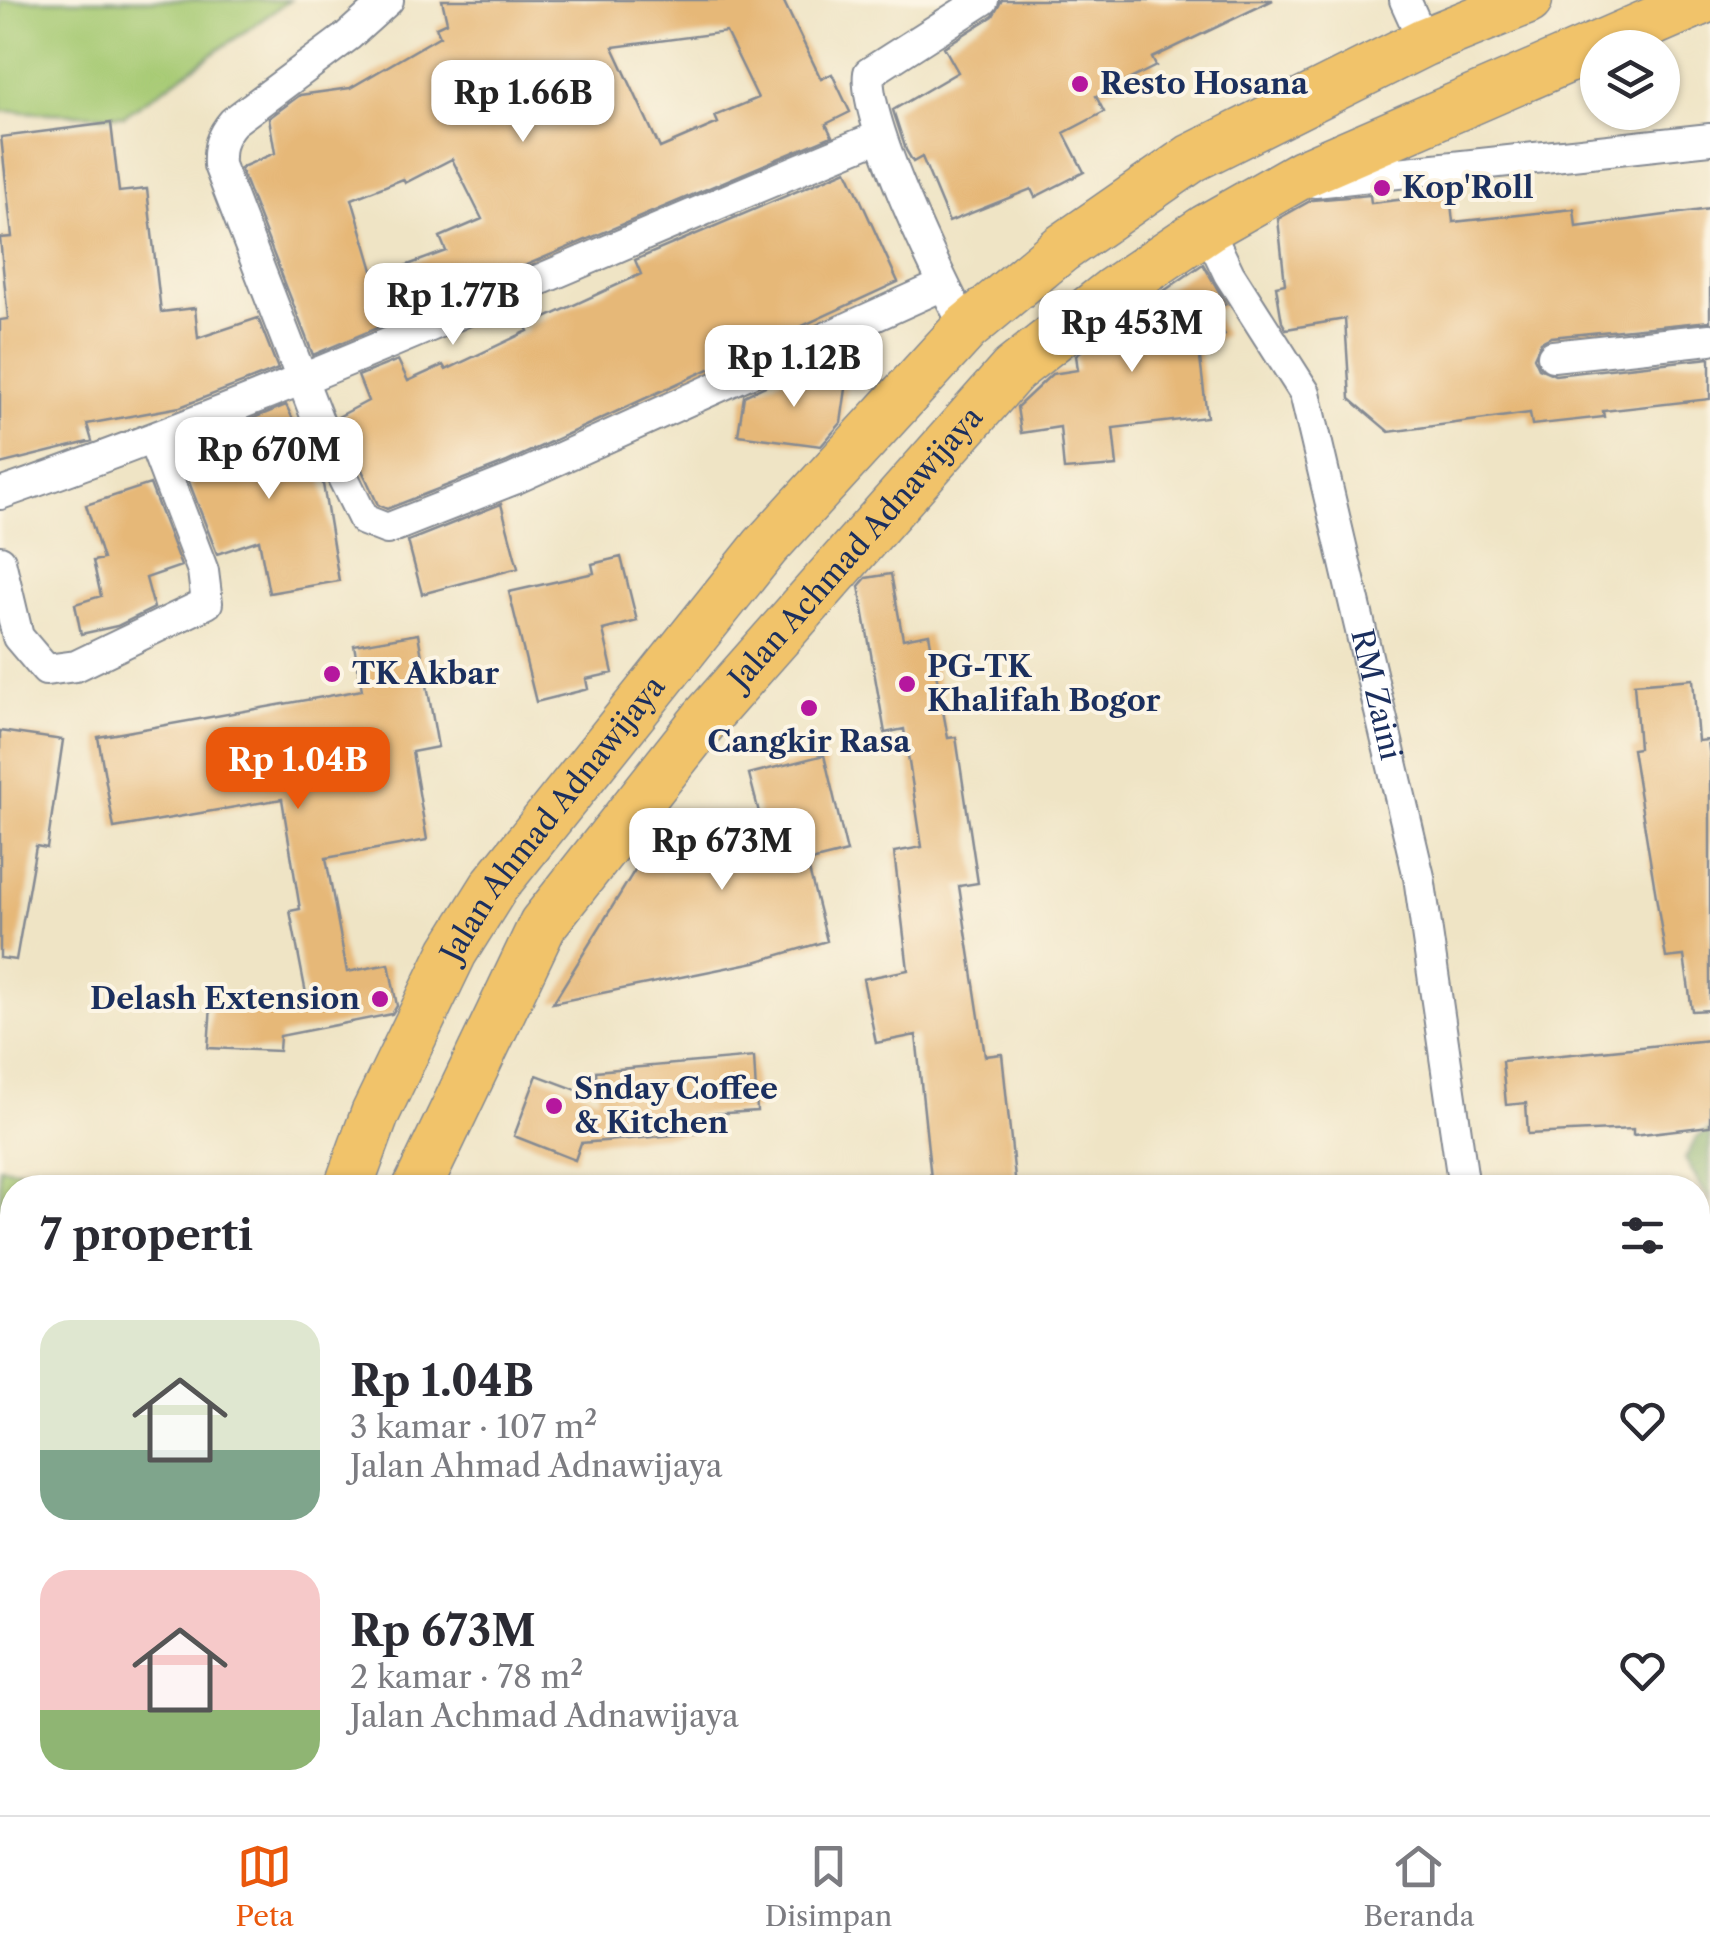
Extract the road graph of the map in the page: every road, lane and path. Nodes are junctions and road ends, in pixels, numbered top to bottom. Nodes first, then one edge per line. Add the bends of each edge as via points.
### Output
1 (388, 0) edge
2 (1528, 0) edge
3 (1703, 0) edge
4 (978, 1) edge
5 (1414, 21) edge
6 (880, 136) junction
7 (1710, 139) edge
8 (1302, 174) junction
9 (1207, 228) junction
10 (943, 285) junction
11 (966, 328) junction
12 (1710, 339) edge
13 (1554, 356) dead end
14 (301, 381) junction
15 (154, 440) junction
16 (0, 494) edge
17 (765, 547) joint
18 (0, 561) edge
19 (353, 1175) edge
20 (423, 1175) edge
21 (1462, 1175) edge

1 - 14 street via 233,122 220,141 219,165
2 - 5 main road, Jalan Achmad Adnawijaya
3 - 8 main road, Jalan Achmad Adnawijaya
4 - 6 street via 869,73 866,89
5 - 11 main road, Jalan Achmad Adnawijaya via 1192,158 1061,249
6 - 10 street
6 - 14 street
7 - 8 street via 1316,182
8 - 9 main road, Jalan Achmad Adnawijaya
9 - 20 main road, Jalan Achmad Adnawijaya via 1013,370 704,720 542,924
9 - 21 street, RM Zaini via 1306,393 1419,877
10 - 11 street
10 - 14 street via 550,464 387,529 356,509
11 - 17 main road, Jalan Achmad Adnawijaya
12 - 13 street
14 - 15 street
15 - 16 street
15 - 18 street via 203,571 207,602 76,666 46,670 18,637
17 - 19 main road, Jalan Ahmad Adnawijaya via 495,885 453,952

